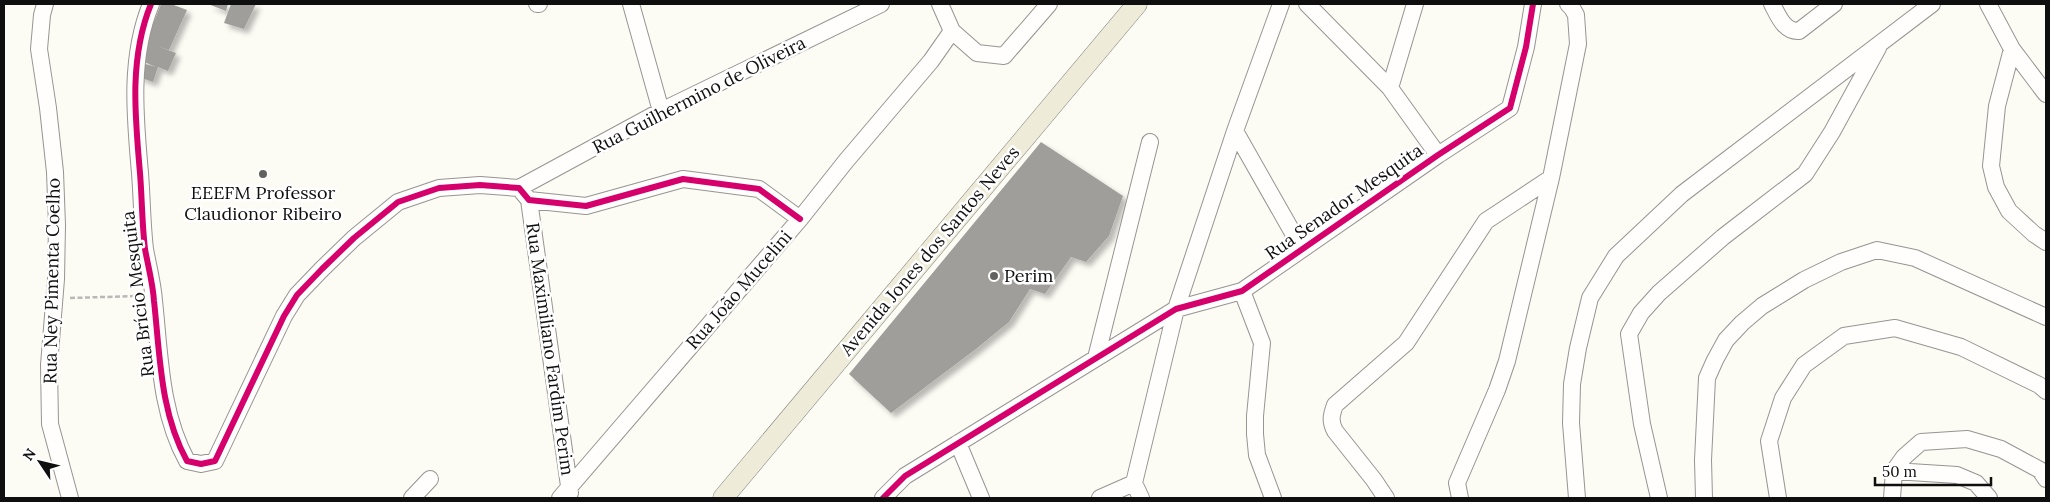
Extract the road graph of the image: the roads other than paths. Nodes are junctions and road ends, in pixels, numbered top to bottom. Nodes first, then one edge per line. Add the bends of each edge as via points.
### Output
1 (45, 4) edge
2 (151, 4) edge
3 (632, 4) edge
4 (881, 4) edge
5 (940, 4) edge
6 (1049, 4) edge
7 (1137, 4) edge
8 (1281, 4) edge
9 (1307, 4) edge
10 (1415, 4) edge
11 (1534, 4) edge
12 (1568, 4) edge
13 (1772, 4) edge
14 (1834, 4) edge
15 (1932, 4) edge
16 (1988, 4) edge
17 (952, 31) junction
18 (1881, 42) junction
19 (2012, 49) junction
20 (1390, 88) junction
21 (2046, 94) edge
22 (661, 111) junction
23 (1234, 131) junction
24 (1150, 142) dead end
25 (1438, 155) junction
26 (1551, 178) junction
27 (524, 194) junction
28 (800, 219) junction
29 (2046, 242) edge
30 (1302, 249) junction
31 (1242, 291) junction
32 (1176, 309) junction
33 (2046, 317) edge
34 (1096, 358) junction
35 (2046, 391) edge
36 (958, 443) junction
37 (1894, 471) junction
38 (430, 478) dead end
39 (2046, 479) edge
40 (1134, 483) junction
41 (567, 495) edge
42 (70, 498) edge
43 (412, 498) edge
44 (723, 498) edge
45 (883, 498) edge
46 (981, 498) edge
47 (1100, 498) edge
48 (1141, 498) edge
49 (1273, 498) edge
50 (1386, 498) edge
51 (1460, 498) edge
52 (1577, 498) edge
53 (1659, 498) edge
54 (1704, 498) edge
55 (1778, 498) edge
56 (1892, 498) edge
57 (1989, 498) edge

1 - 42 street, Rua Ney Pimenta Coelho via 38,49 55,172 57,225 49,365 50,424
2 - 27 street, Rua Brício Mesquita via 138,46 136,116 145,248 168,413 187,460 201,464 214,461 297,295 354,238 398,202 440,188 480,185
3 - 22 street
4 - 22 street, Rua Guilhermino de Oliveira
5 - 17 street
6 - 17 street via 1004,56 977,53
7 - 44 main road, Avenida Jones dos Santos Neves
8 - 23 street
9 - 20 street
10 - 20 street
11 - 25 street, Rua Senador Mesquita via 1510,108
12 - 26 street via 1576,15 1578,44
13 - 14 street via 1786,28 1793,31 1799,31
15 - 18 street
16 - 19 street
17 - 28 street, Rua João Mucelini via 931,61
18 - 52 street via 1682,194 1616,256 1590,298 1572,384 1571,424
18 - 53 street via 1805,174 1723,237 1659,293 1641,313 1629,334 1642,424
19 - 21 street
19 - 29 street via 1997,106 1991,166 1996,188 2009,211
20 - 25 street
22 - 27 street, Rua Guilhermino de Oliveira
23 - 30 street
23 - 32 street
24 - 34 street
25 - 30 street, Rua Senador Mesquita
26 - 50 street via 1486,220 1406,343 1335,405 1331,415 1335,431
26 - 51 street via 1506,361 1457,483
27 - 28 street via 586,206 683,178 759,189
27 - 41 street, Rua Maximiliano Fardim Perim
28 - 41 street, Rua João Mucelini
30 - 31 street, Rua Senador Mesquita
31 - 32 street, Rua Senador Mesquita
31 - 49 street via 1262,342 1255,434 1257,455
32 - 34 street, Rua Senador Mesquita
32 - 40 street
33 - 54 street via 1915,258 1877,250 1841,262 1804,280 1762,306 1742,323 1726,340 1715,360 1707,378
34 - 36 street, Rua Senador Mesquita
35 - 55 street via 1961,347 1895,328 1844,336 1804,364 1783,398 1769,441
36 - 45 street, Rua Senador Mesquita via 905,476
36 - 46 street
37 - 39 street via 1921,442 1967,439 2001,449 2040,470
37 - 56 street
37 - 57 street via 1957,475 1976,483
38 - 43 street
40 - 47 street
40 - 48 street

